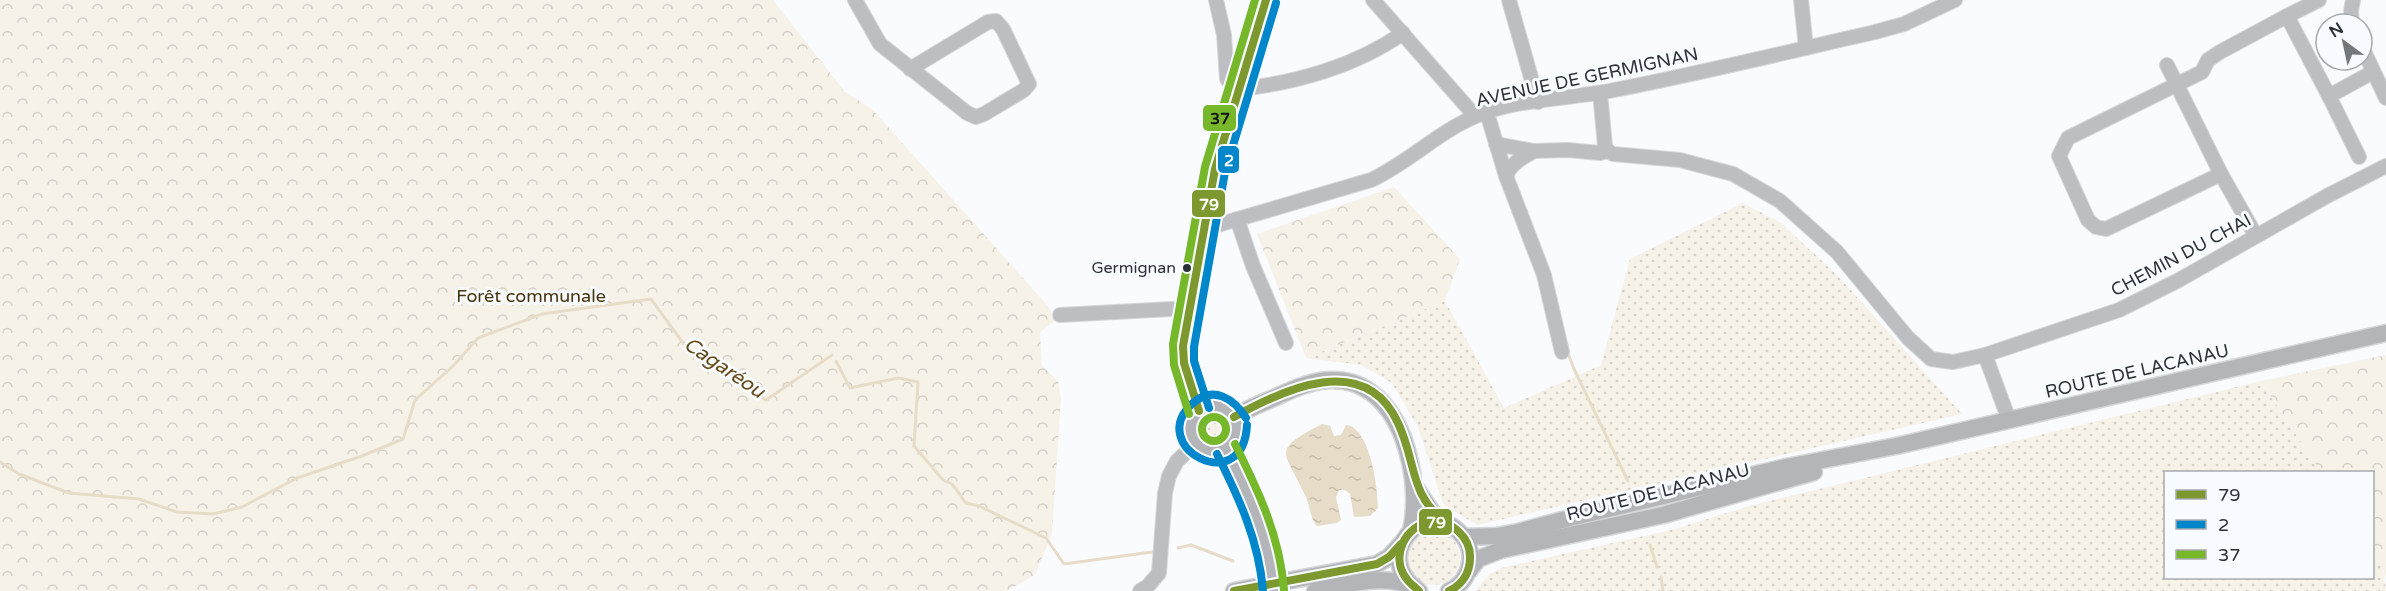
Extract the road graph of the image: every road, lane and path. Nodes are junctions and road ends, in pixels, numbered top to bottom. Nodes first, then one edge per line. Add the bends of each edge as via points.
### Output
1 (855, 0) edge
2 (1216, 0) edge
3 (1266, 0) edge
4 (1372, 0) edge
5 (1509, 0) edge
6 (1801, 0) edge
7 (1955, 0) edge
8 (2319, 0) edge
9 (2287, 16) junction
10 (1404, 33) junction
11 (1806, 48) junction
12 (2167, 65) dead end
13 (910, 69) junction
14 (2373, 72) joint
15 (2178, 85) junction
16 (1239, 89) junction
17 (1600, 93) junction
18 (2328, 96) junction
19 (2386, 98) edge
20 (1538, 102) junction
21 (1481, 114) junction
22 (1496, 144) junction
23 (1534, 151) junction
24 (1608, 151) junction
25 (2359, 157) dead end
26 (2386, 166) edge
27 (2221, 174) junction
28 (1506, 176) junction
29 (1237, 219) junction
30 (1203, 229) junction
31 (2256, 236) junction
32 (1190, 308) junction
33 (1060, 315) dead end
34 (2386, 333) edge
35 (1286, 343) dead end
36 (1562, 352) dead end
37 (1985, 355) junction
38 (1199, 411) junction
39 (1234, 417) junction
40 (2009, 420) junction
41 (1196, 444) junction
42 (1896, 446) junction
43 (1226, 449) junction
44 (1416, 488) junction
45 (1446, 524) junction
46 (1464, 537) junction
47 (1406, 538) junction
48 (1469, 571) junction
49 (1414, 588) edge
50 (1140, 591) edge
51 (1234, 591) edge
52 (1274, 591) edge
53 (1315, 591) edge
54 (1449, 591) edge

1 - 13 street via 880,44
2 - 16 street via 1224,35 1227,79
3 - 16 main road
4 - 10 street
5 - 20 street
6 - 11 street
7 - 11 street, AVENUE DE GERMIGNAN via 1904,24
8 - 9 street
9 - 15 street via 2220,52 2208,60 2202,72
9 - 18 street
10 - 16 street via 1352,61 1302,78
10 - 21 street
11 - 17 street, AVENUE DE GERMIGNAN
12 - 15 street
13 - 13 street via 976,117 1029,84 996,21 988,22
14 - 18 street
14 - 19 street
15 - 27 street
15 - 27 street via 2068,138 2059,156 2088,220 2106,229
16 - 30 main road via 1215,170
17 - 20 street, AVENUE DE GERMIGNAN
17 - 24 street
18 - 25 street
20 - 21 street, AVENUE DE GERMIGNAN
21 - 22 street
21 - 29 street, AVENUE DE GERMIGNAN via 1371,180
22 - 23 street, CHEMIN DU CHAI
22 - 28 street
23 - 24 street, CHEMIN DU CHAI
23 - 28 street via 1519,159
24 - 37 street, CHEMIN DU CHAI via 1680,160 1733,174 1780,201 1837,252 1908,338 1931,358 1953,362
26 - 31 street, CHEMIN DU CHAI
27 - 31 street
28 - 36 street via 1544,275
29 - 30 street, AVENUE DE GERMIGNAN
29 - 35 street
30 - 32 main road
31 - 37 street, CHEMIN DU CHAI via 2119,310
32 - 33 street
32 - 38 main road via 1184,363
34 - 40 main road, ROUTE DE LACANAU
37 - 40 street
38 - 39 main road via 1218,406
38 - 41 main road via 1191,423
39 - 43 main road via 1237,431
39 - 44 main road via 1322,381 1365,388 1386,404 1397,421
40 - 42 main road, ROUTE DE LACANAU
41 - 43 main road via 1207,451
41 - 50 street via 1177,461 1169,476 1158,573
42 - 46 main road, ROUTE DE LACANAU via 1786,467 1518,532
42 - 48 main road, ROUTE DE LACANAU via 1663,515 1501,550 1478,559
43 - 52 main road, bridge via 1257,511 1271,558
44 - 45 main road via 1432,512
44 - 47 main road
45 - 46 main road
45 - 47 main road via 1424,524
46 - 48 main road via 1471,559
47 - 49 main road via 1399,564 1402,575
47 - 51 main road via 1377,564
48 - 54 main road, ROUTE DE LACANAU
49 - 53 main road via 1396,580 1379,579

